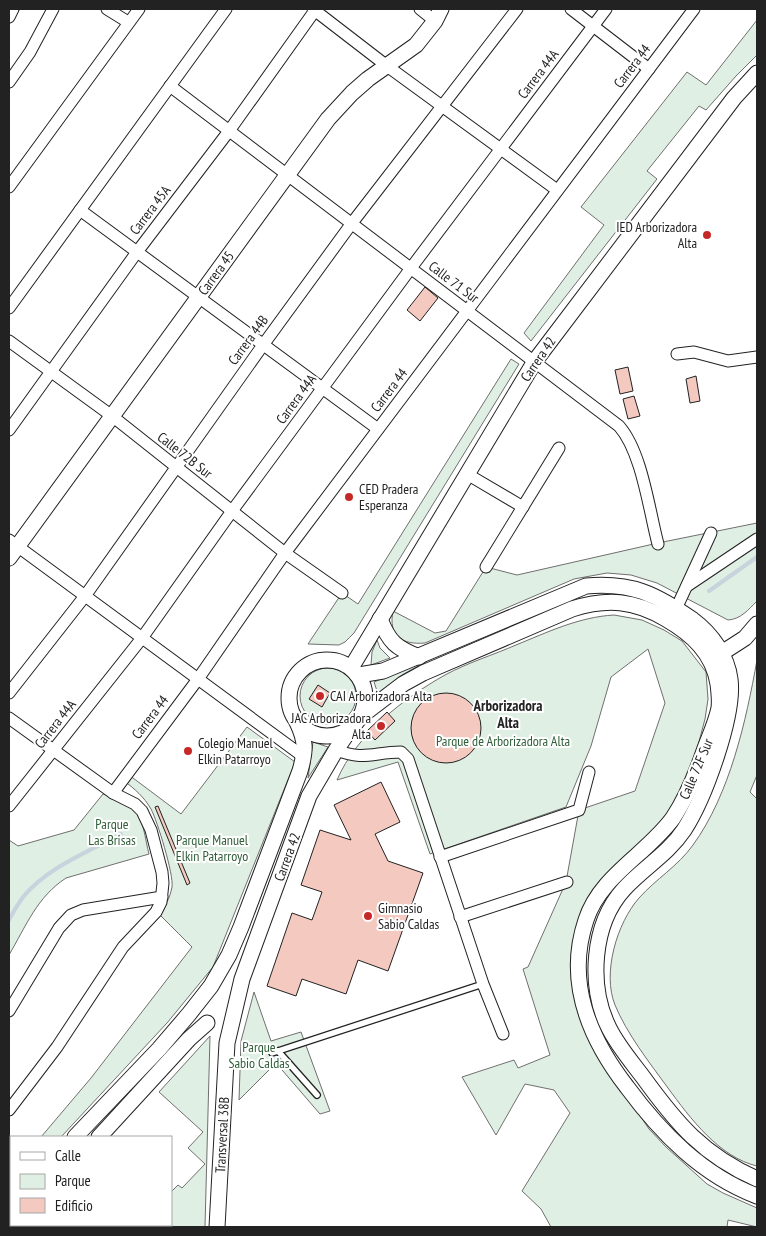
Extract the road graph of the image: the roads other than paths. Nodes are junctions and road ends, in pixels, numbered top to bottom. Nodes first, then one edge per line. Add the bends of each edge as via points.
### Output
1 (13, 9) edge
2 (53, 9) edge
3 (107, 9) edge
4 (139, 9) edge
5 (226, 9) edge
6 (315, 9) edge
7 (420, 9) edge
8 (517, 9) edge
9 (571, 9) edge
10 (606, 9) edge
11 (694, 9) edge
12 (440, 13) edge
13 (9, 17) edge
14 (128, 22) junction
15 (593, 26) junction
16 (387, 66) junction
17 (649, 69) junction
18 (757, 73) edge
19 (9, 82) edge
20 (170, 86) junction
21 (442, 106) junction
22 (229, 131) junction
23 (500, 148) junction
24 (287, 175) junction
25 (9, 187) edge
26 (557, 190) junction
27 (80, 210) junction
28 (352, 223) junction
29 (137, 252) junction
30 (411, 268) junction
31 (198, 297) junction
32 (9, 308) edge
33 (467, 310) junction
34 (9, 341) edge
35 (263, 345) junction
36 (677, 354) dead end
37 (757, 357) edge
38 (535, 361) junction
39 (50, 373) junction
40 (322, 388) junction
41 (112, 416) junction
42 (378, 429) junction
43 (9, 430) edge
44 (559, 448) dead end
45 (176, 468) junction
46 (467, 474) junction
47 (523, 506) junction
48 (232, 511) junction
49 (711, 533) dead end
50 (757, 539) edge
51 (658, 544) dead end
52 (12, 548) edge
53 (285, 553) junction
54 (486, 567) dead end
55 (687, 586) junction
56 (342, 593) dead end
57 (84, 596) junction
58 (676, 609) junction
59 (380, 619) junction
60 (757, 624) edge
61 (142, 638) junction
62 (419, 657) junction
63 (717, 657) junction
64 (355, 672) junction
65 (198, 679) junction
66 (9, 693) edge
67 (9, 718) edge
68 (357, 721) junction
69 (297, 722) junction
70 (54, 750) junction
71 (336, 750) junction
72 (304, 757) junction
73 (589, 772) dead end
74 (113, 793) junction
75 (9, 806) edge
76 (440, 857) junction
77 (566, 882) dead end
78 (162, 897) junction
79 (460, 917) junction
80 (483, 984) junction
81 (211, 986) junction
82 (200, 1001) junction
83 (236, 1005) junction
84 (9, 1011) edge
85 (210, 1024) junction
86 (503, 1034) dead end
87 (227, 1043) junction
88 (317, 1095) dead end
89 (9, 1110) edge
90 (76, 1136) edge
91 (100, 1136) edge
92 (757, 1179) edge
93 (757, 1196) edge
94 (217, 1227) edge

1 - 13 street
2 - 19 street
3 - 14 street
4 - 14 street
5 - 20 street
6 - 16 street
6 - 22 street, Carrera 45A
7 - 12 street
8 - 21 street, Carrera 44B
9 - 15 street
10 - 15 street, Carrera 44A
11 - 17 street, Carrera 44
12 - 16 street, Carrera 45 via 416,45
14 - 25 street
15 - 17 street
15 - 23 street, Carrera 44A
16 - 21 street
16 - 24 street, Carrera 45 via 352,93 328,118
17 - 26 street, Carrera 44
18 - 38 street, Carrera 42 via 734,98
20 - 22 street, Calle 71 Sur
20 - 27 street
21 - 23 street
21 - 28 street, Carrera 44B
22 - 24 street, Calle 71 Sur
22 - 29 street, Carrera 45A
23 - 26 street
23 - 30 street, Carrera 44A
24 - 28 street, Calle 71 Sur
24 - 31 street, Carrera 45
26 - 33 street, Carrera 44
27 - 29 street
27 - 32 street
28 - 30 street, Calle 71 Sur
28 - 35 street, Carrera 44B
29 - 31 street
29 - 39 street, Carrera 45A
30 - 33 street, Calle 71 Sur
30 - 40 street, Carrera 44A
31 - 35 street
31 - 41 street, Carrera 45
33 - 38 street, Calle 71 Sur
33 - 42 street, Carrera 44
34 - 39 street, Calle 72B Sur
35 - 40 street
35 - 45 street, Carrera 44B
36 - 37 street via 694,352 728,361
38 - 46 street, Carrera 42
38 - 51 street, Calle 71 Sur via 610,418 629,438 638,461
39 - 41 street, Calle 72B Sur
39 - 43 street, Carrera 45A
40 - 42 street
40 - 48 street, Carrera 44A
41 - 45 street, Calle 72B Sur
41 - 52 street, Carrera 45
42 - 53 street, Carrera 44
44 - 47 street
45 - 48 street, Calle 72B Sur
45 - 57 street, Carrera 44B
46 - 47 street
46 - 59 street, Carrera 42
47 - 54 street
48 - 53 street, Calle 72B Sur
48 - 61 street, Carrera 44A
49 - 55 street
50 - 55 street
52 - 57 street
53 - 56 street, Calle 72B Sur
53 - 65 street, Carrera 44
55 - 58 street
57 - 61 street
57 - 66 street, Carrera 44B
58 - 62 street, Calle 72F Sur via 664,600 634,589 586,586
58 - 63 street, Calle 72F Sur via 699,625
59 - 62 street via 390,641
59 - 64 street, Carrera 42
60 - 63 street via 745,638
61 - 65 street
61 - 70 street, Carrera 44A
62 - 64 street, Calle 72F Sur via 378,673
63 - 68 street, Calle 72F Sur via 692,635 662,616 630,604 597,602 572,608 423,673 403,684
63 - 92 street, Calle 72F Sur via 730,679 729,708 702,795 690,820 672,845 616,900 598,948 596,980 601,1010 609,1028 665,1108 696,1140 739,1171
63 - 93 street, Calle 72F Sur via 719,706 692,784 672,818 591,906 581,936 578,973 588,1022 602,1051 650,1118 673,1142 708,1170
64 - 68 street via 365,695
64 - 69 street via 337,660 325,659 303,668 295,677 290,694 291,711
65 - 72 street
65 - 74 street, Carrera 44
67 - 70 street
68 - 69 street via 345,731 325,736 309,732
68 - 71 street, Carrera 42
69 - 72 street, Carrera 42 via 305,742
70 - 74 street
70 - 75 street, Carrera 44A
71 - 76 street via 359,756 395,752 405,755
71 - 83 street, Carrera 42 via 305,807 244,971
72 - 81 street, Carrera 42 via 242,927
73 - 76 street via 578,810
74 - 78 street via 135,804 146,817 162,872
76 - 79 street
77 - 79 street
78 - 84 street via 83,910 71,915 59,928
78 - 89 street via 156,912 123,947 57,1047
79 - 80 street
80 - 86 street
80 - 88 lane via 275,1052
81 - 82 street
81 - 83 street via 226,983 234,990
82 - 85 street via 200,1013
82 - 90 street
83 - 85 street via 225,1022
83 - 87 street, Transversal 38B
85 - 87 street
85 - 91 street via 189,1039
87 - 94 street, Transversal 38B

